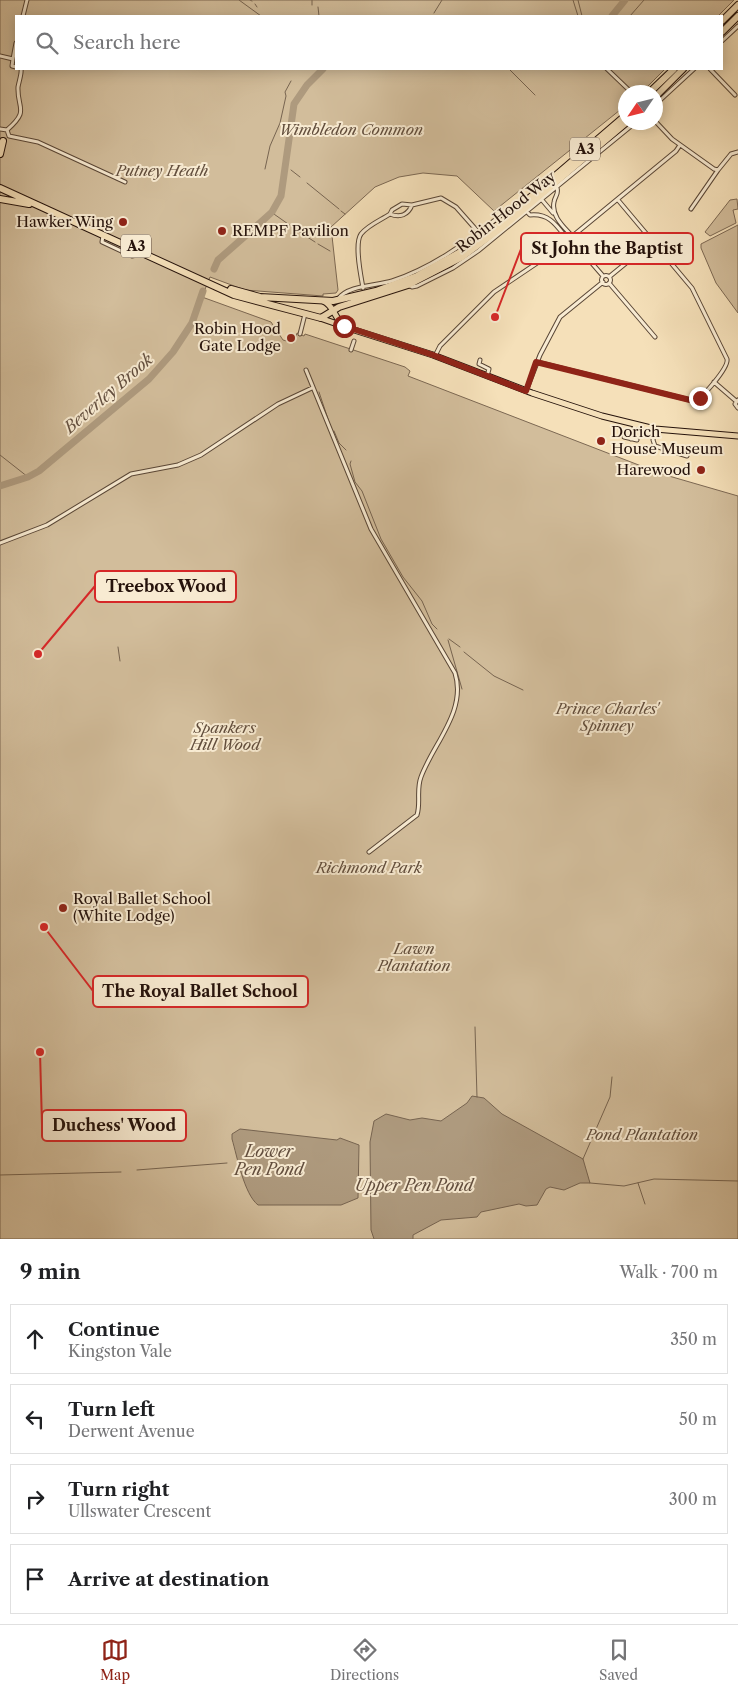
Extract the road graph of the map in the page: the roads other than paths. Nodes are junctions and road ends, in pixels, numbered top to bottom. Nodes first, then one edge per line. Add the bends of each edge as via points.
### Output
1 (27, 0) edge
2 (738, 5) edge
3 (23, 15) edge
4 (738, 16) edge
5 (723, 20) edge
6 (738, 26) edge
7 (723, 31) edge
8 (723, 41) edge
9 (15, 48) edge
10 (0, 56) edge
11 (13, 59) junction
12 (15, 68) edge
13 (21, 70) edge
14 (607, 70) edge
15 (673, 70) edge
16 (683, 70) edge
17 (693, 70) edge
18 (711, 70) edge
19 (623, 85) edge
20 (657, 85) edge
21 (663, 89) edge
22 (735, 95) dead end
23 (663, 98) edge
24 (618, 122) edge
25 (0, 129) edge
26 (618, 129) edge
27 (663, 129) edge
28 (7, 130) junction
29 (626, 130) edge
30 (9, 136) junction
31 (2, 141) edge
32 (680, 145) junction
33 (738, 152) edge
34 (0, 154) edge
35 (718, 170) junction
36 (125, 182) dead end
37 (1, 185) edge
38 (557, 188) junction
39 (0, 199) edge
40 (618, 200) junction
41 (543, 201) junction
42 (412, 205) junction
43 (691, 209) dead end
44 (528, 212) junction
45 (390, 214) junction
46 (555, 215) junction
47 (61, 216) junction
48 (501, 221) junction
49 (479, 233) junction
50 (570, 238) junction
51 (653, 242) junction
52 (603, 276) junction
53 (609, 277) junction
54 (602, 282) junction
55 (609, 283) junction
56 (411, 286) junction
57 (363, 288) junction
58 (234, 293) junction
59 (338, 300) junction
60 (323, 301) junction
61 (333, 311) junction
62 (305, 314) junction
63 (318, 318) junction
64 (345, 327) junction
65 (300, 334) dead end
66 (655, 337) dead end
67 (354, 341) dead end
68 (351, 350) dead end
69 (435, 356) junction
70 (480, 360) dead end
71 (536, 362) junction
72 (494, 368) dead end
73 (489, 369) junction
74 (306, 370) dead end
75 (486, 376) junction
76 (714, 382) junction
77 (312, 388) junction
78 (526, 391) junction
79 (737, 400) edge
80 (738, 408) edge
81 (635, 424) junction
82 (655, 429) junction
83 (738, 436) edge
84 (624, 437) dead end
85 (631, 439) junction
86 (637, 440) dead end
87 (687, 456) dead end
88 (0, 543) edge
89 (371, 851) dead end

1 - 3 street
2 - 5 highway
4 - 7 highway
6 - 8 street
9 - 11 street
10 - 11 street
11 - 12 street via 12,66
13 - 28 street via 18,93 22,108
14 - 19 street
15 - 20 highway
16 - 21 highway
17 - 23 street
18 - 22 street
24 - 48 highway, Robin Hood Way / A3
25 - 28 street
26 - 56 highway, Robin Hood Way / A3 via 485,240
27 - 32 street
28 - 30 street
29 - 38 street, Robin Hood Way
30 - 31 street
30 - 36 street via 39,143
31 - 34 highway
32 - 35 street
32 - 40 street
33 - 35 street via 731,154
35 - 43 street
37 - 47 highway, A3
37 - 58 highway, A3
38 - 41 street, Robin Hood Way
38 - 46 street
39 - 47 highway, A3 via 18,201
40 - 50 street
40 - 51 street
41 - 44 street, Robin Hood Way
41 - 46 street
42 - 45 street via 396,206
42 - 45 street via 400,216
42 - 49 street via 435,198 446,200
44 - 50 street via 550,218
44 - 56 street, Robin Hood Way via 466,260
45 - 57 street via 360,236 358,250
46 - 50 street
47 - 58 highway, A3
48 - 49 street, Robin Hood Way via 496,220
48 - 59 highway, Robin Hood Way / A3 via 464,250 427,271 386,287
49 - 57 street, Robin Hood Way via 422,269
50 - 52 street
50 - 69 street via 494,292 440,346
51 - 53 street
51 - 76 street via 692,288 727,359 727,367
52 - 53 street
52 - 54 street
53 - 55 street
54 - 55 street
54 - 71 street via 560,317
55 - 66 street
56 - 61 highway, Robin Hood Way / A3
57 - 59 street, Robin Hood Way via 344,292
58 - 60 highway, A3
58 - 62 highway, A3
59 - 60 highway, Robin Hood Way / A3
60 - 61 main road
61 - 63 highway, A3
61 - 64 main road
62 - 63 highway, A3
62 - 65 street
63 - 64 main road
64 - 69 main road
67 - 68 street
69 - 75 main road
70 - 73 street via 479,364
71 - 76 street via 694,401
71 - 78 street
72 - 73 street
73 - 75 street
74 - 77 street
75 - 78 main road
76 - 79 street
77 - 88 street via 278,404 201,455 178,465 131,474 48,525
77 - 89 street via 371,529 456,678 457,695 448,725 419,781 418,815
78 - 81 main road
79 - 80 street via 735,405
81 - 82 main road
81 - 85 street
82 - 83 main road
82 - 87 street via 653,440 658,448
84 - 85 street
85 - 86 street

